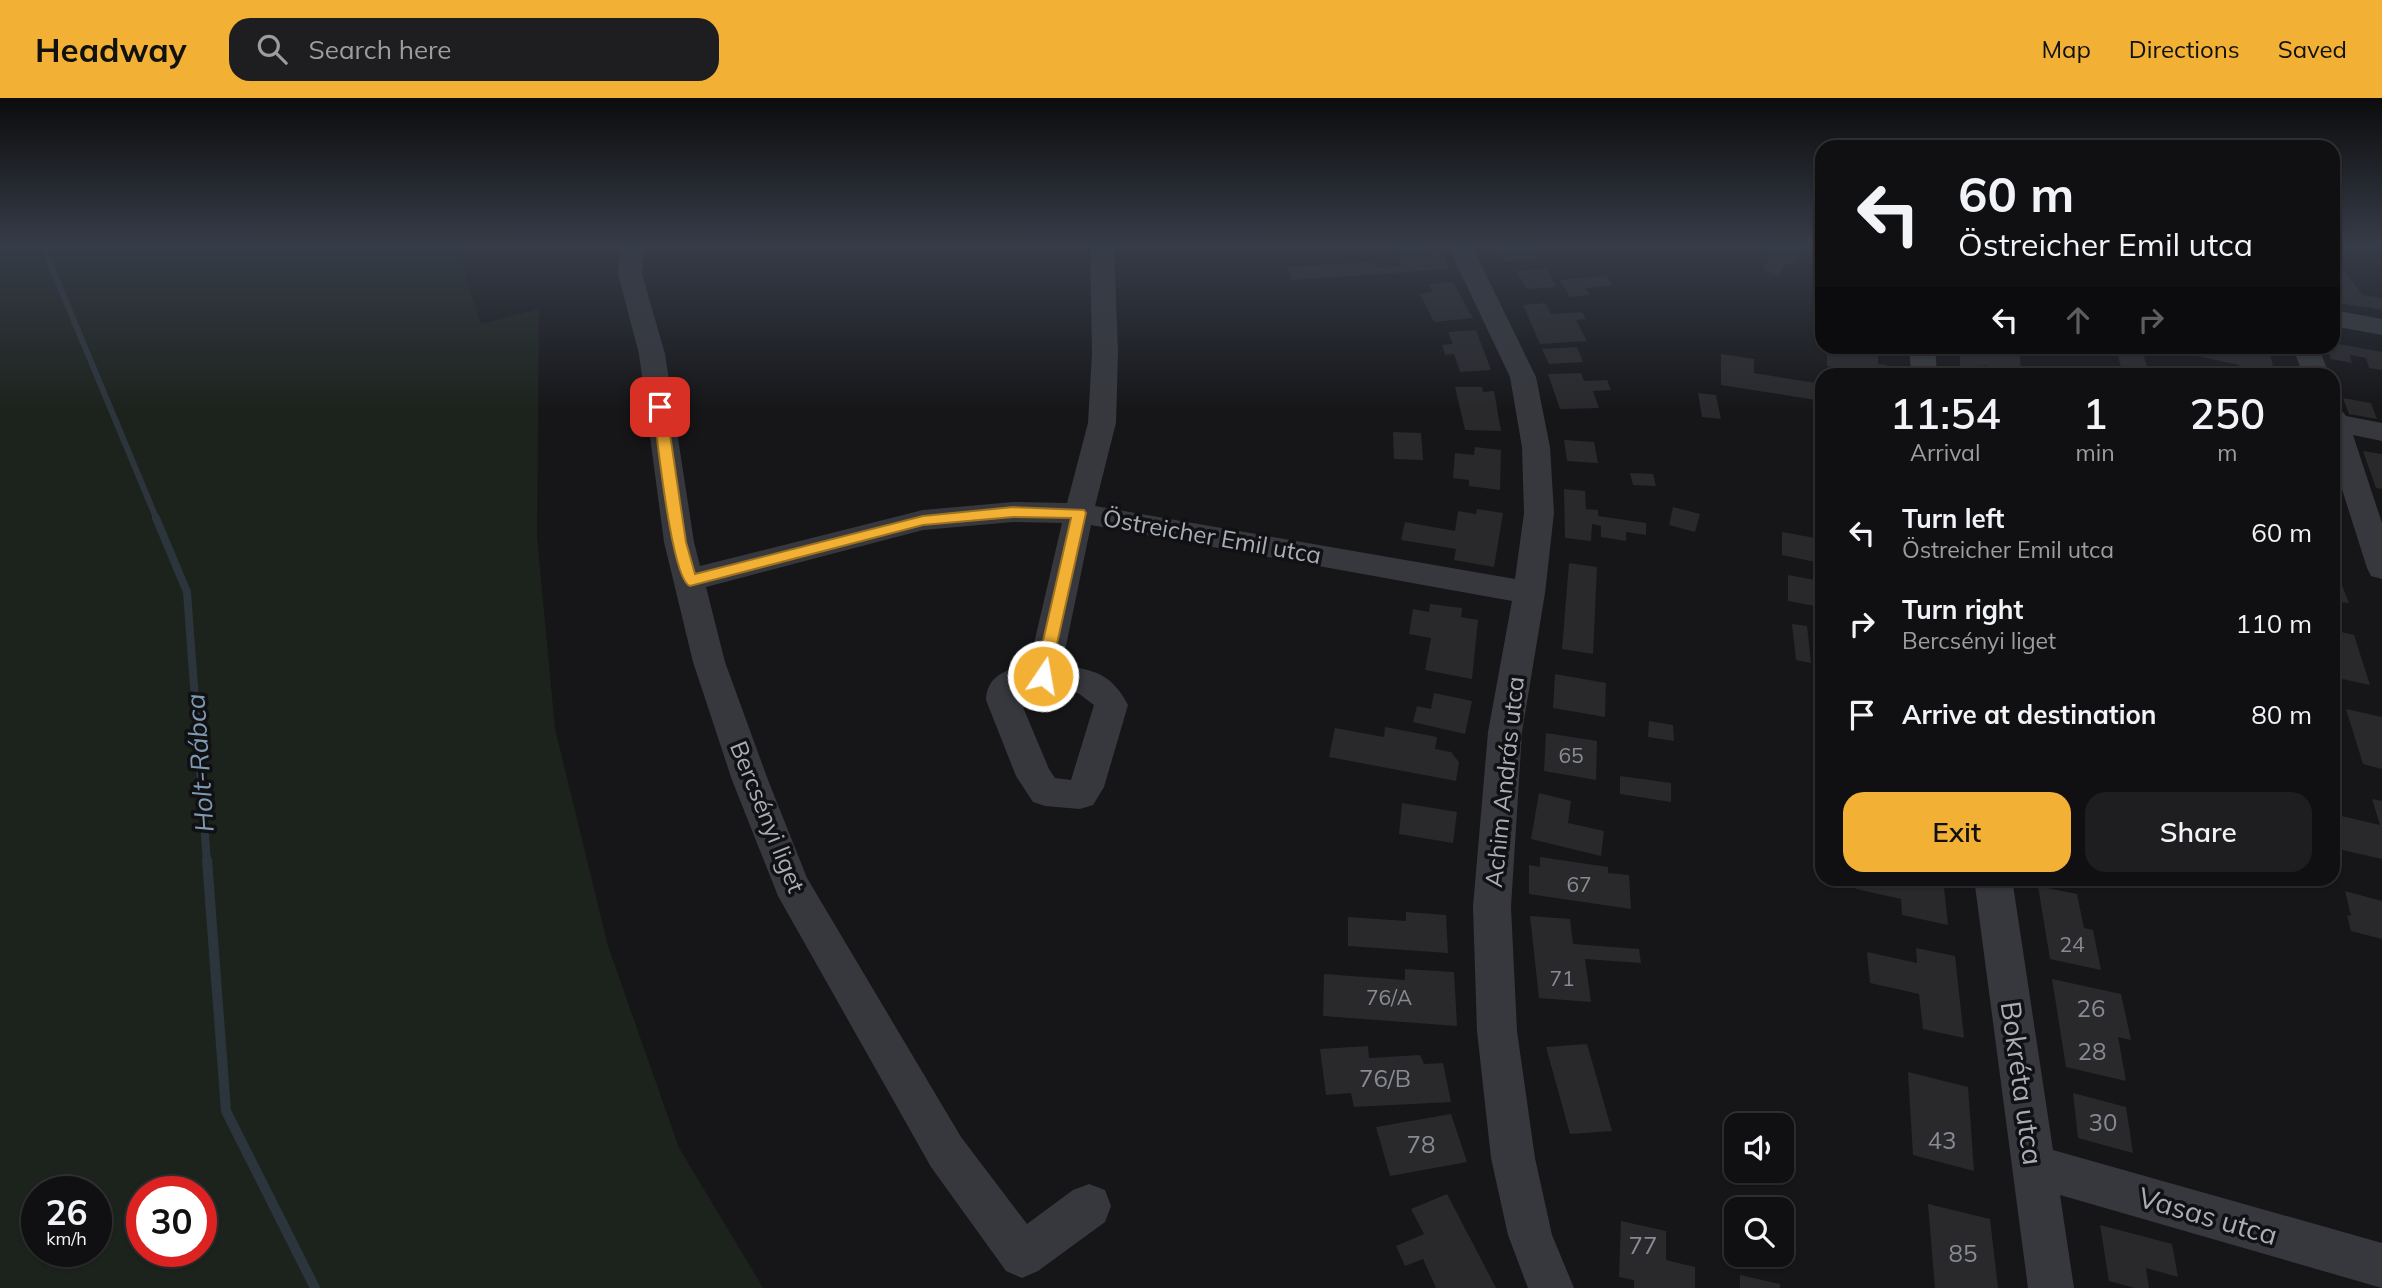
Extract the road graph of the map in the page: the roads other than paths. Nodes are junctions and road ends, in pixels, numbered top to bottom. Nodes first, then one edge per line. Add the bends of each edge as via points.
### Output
1 (637, 300) edge
2 (1104, 300) edge
3 (1486, 300) edge
4 (2340, 319) edge
5 (2382, 327) edge
6 (2340, 422) edge
7 (2382, 432) edge
8 (2340, 437) edge
9 (1079, 513) junction
10 (2377, 539) edge
11 (2382, 568) edge
12 (690, 580) junction
13 (1529, 593) junction
14 (1043, 676) dead end
15 (1994, 886) edge
16 (2034, 1166) junction
17 (1089, 1206) dead end
18 (2382, 1266) edge
19 (1551, 1288) edge
20 (2051, 1288) edge

1 - 12 street, Bercsényi liget via 652,354 679,542
2 - 9 street via 1102,422
3 - 13 street, Achim András utca via 1523,377 1536,447 1538,500
4 - 5 street
6 - 7 street
8 - 10 street
9 - 12 street, Östreicher Emil utca via 1013,512 923,520
9 - 13 street, Östreicher Emil utca
9 - 14 street
10 - 11 street
12 - 17 street, Bercsényi liget via 709,662 791,885 946,1152 1022,1255
13 - 19 street, Achim András utca via 1505,732 1492,907 1497,1031 1513,1158 1530,1235
15 - 16 street, Bokréta utca
16 - 18 street, Vasas utca
16 - 20 street, Bokréta utca

